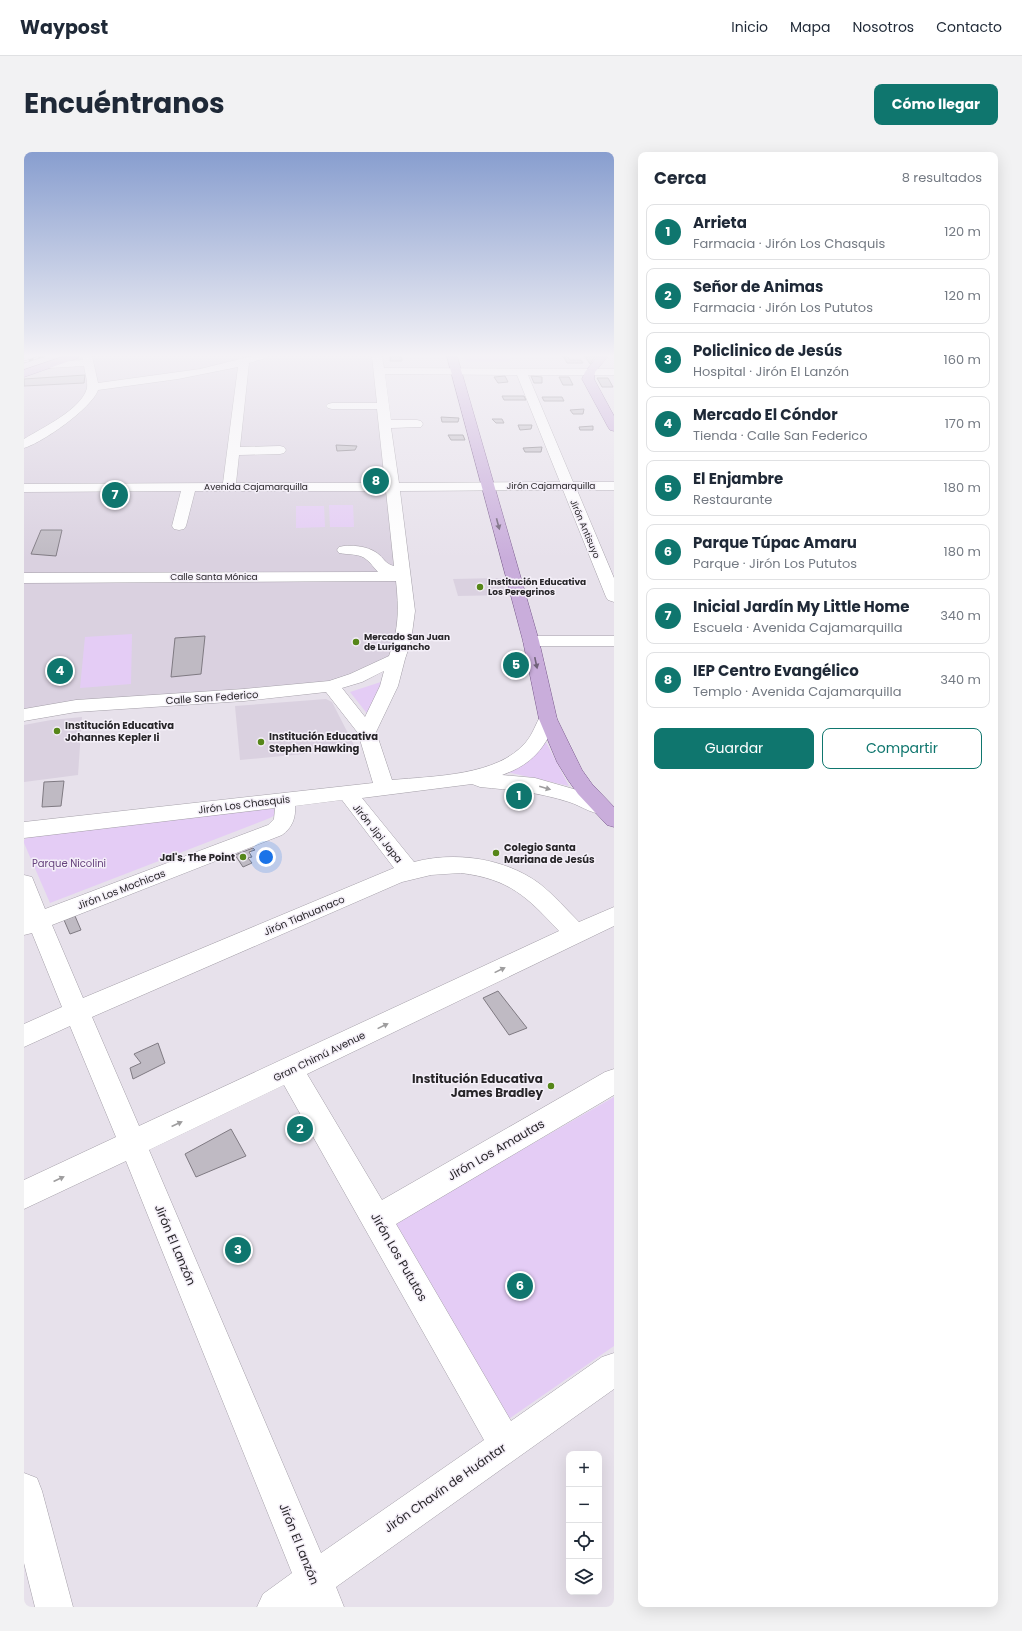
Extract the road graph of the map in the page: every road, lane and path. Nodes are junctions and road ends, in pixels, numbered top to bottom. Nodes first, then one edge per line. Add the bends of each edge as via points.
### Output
1 (55, 424) edge
2 (236, 424) edge
3 (386, 424) joint
4 (417, 424) dead end
5 (471, 424) edge
6 (542, 424) edge
7 (24, 444) edge
8 (280, 450) dead end
9 (233, 451) junction
10 (394, 486) junction
11 (488, 486) junction
12 (568, 486) junction
13 (614, 486) edge
14 (24, 488) edge
15 (189, 488) junction
16 (229, 488) junction
17 (179, 526) dead end
18 (344, 550) dead end
19 (595, 552) junction
20 (614, 568) edge
21 (403, 574) junction
22 (24, 578) edge
23 (614, 597) edge
24 (531, 641) junction
25 (614, 641) edge
26 (396, 659) junction
27 (332, 686) junction
28 (24, 715) edge
29 (548, 719) junction
30 (367, 732) junction
31 (464, 779) junction
32 (385, 788) junction
33 (347, 793) junction
34 (284, 800) junction
35 (608, 814) edge
36 (24, 830) edge
37 (409, 872) junction
38 (24, 883) edge
39 (614, 916) edge
40 (31, 923) edge
41 (576, 933) junction
42 (76, 1012) junction
43 (24, 1036) edge
44 (290, 1070) junction
45 (614, 1081) edge
46 (134, 1144) junction
47 (24, 1196) edge
48 (377, 1219) junction
49 (614, 1369) edge
50 (506, 1445) junction
51 (24, 1491) edge
52 (320, 1594) edge
53 (54, 1607) edge
54 (276, 1607) edge

1 - 7 street
2 - 9 street
3 - 4 street
3 - 10 street
5 - 11 main road
6 - 12 street, Jirón Antisuyo
8 - 9 street
9 - 16 street
10 - 11 street, Avenida Cajamarquilla
10 - 16 street, Avenida Cajamarquilla
10 - 21 street
11 - 12 street, Jirón Cajamarquilla
11 -> 24 main road
12 - 13 street, Jirón Cajamarquilla
12 - 19 street, Jirón Antisuyo
14 - 15 street, Avenida Cajamarquilla
15 - 16 street, Avenida Cajamarquilla
15 - 17 street
18 - 21 street via 365,552 382,568
19 - 20 street
19 - 23 street, Jirón Antisuyo
21 - 22 street, Calle Santa Mónica
21 - 26 street via 407,611 403,641
24 - 25 street
24 -> 29 main road
26 - 27 street, Calle San Federico
26 - 30 street via 389,686
27 - 28 street, Calle San Federico via 76,706
27 - 30 street
29 - 31 street, Jirón Los Chasquis via 540,738 519,761 501,770
29 - 35 main road via 575,775
30 - 32 street
31 - 32 street, Jirón Los Chasquis
31 -> 35 street, Jirón Los Chasquis via 536,785 577,797
32 - 33 street, Jirón Los Chasquis
33 - 34 street, Jirón Los Chasquis
33 - 37 street, Jirón Jipi Japa
34 - 36 street, Jirón Los Chasquis
34 - 40 street, Jirón Los Mochicas via 285,816 275,830
37 - 41 street, Jirón Tiahuanaco via 435,866 456,865 478,867 515,879 532,890
37 - 42 street, Jirón Tiahuanaco
38 - 40 street, Jirón El Lanzón
39 - 41 street, Gran Chimú Avenue
40 - 42 street, Jirón El Lanzón
44 -> 41 street, Gran Chimú Avenue
42 - 43 street, Jirón Tiahuanaco
42 - 46 street, Jirón El Lanzón
46 -> 44 street, Gran Chimú Avenue
44 - 48 street, Jirón Los Pututos
45 - 48 street, Jirón Los Amautas
47 -> 46 street, Gran Chimú Avenue
46 - 52 street, Jirón El Lanzón
48 - 50 street, Jirón Los Pututos
49 - 50 street, Jirón Chavín de Huántar
50 - 52 street, Jirón Chavín de Huántar
51 - 53 street
52 - 54 street, Jirón Chavín de Huántar

